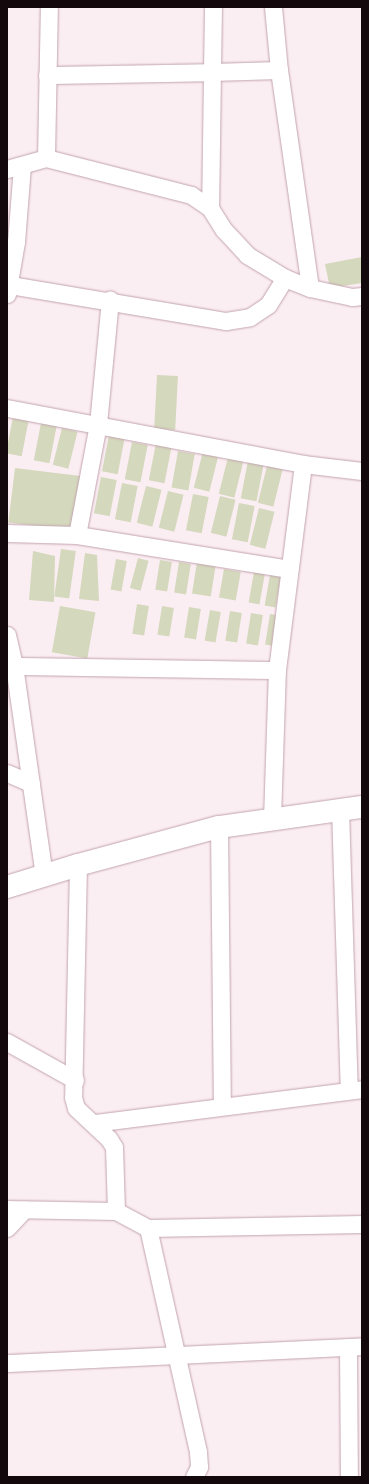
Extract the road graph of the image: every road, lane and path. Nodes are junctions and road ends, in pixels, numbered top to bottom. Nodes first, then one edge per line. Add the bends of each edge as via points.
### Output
1 (49, 7) edge
2 (213, 7) edge
3 (273, 7) edge
4 (279, 70) junction
5 (212, 72) junction
6 (47, 75) junction
7 (46, 158) junction
8 (15, 167) edge
9 (210, 208) junction
10 (285, 278) junction
11 (310, 288) junction
12 (8, 289) edge
13 (362, 296) edge
14 (110, 300) junction
15 (7, 408) edge
16 (98, 424) junction
17 (303, 464) junction
18 (362, 471) edge
19 (7, 533) edge
20 (76, 535) junction
21 (289, 569) junction
22 (7, 635) edge
23 (14, 666) junction
24 (277, 670) junction
25 (7, 773) edge
26 (31, 783) junction
27 (362, 806) edge
28 (340, 808) junction
29 (272, 819) junction
30 (219, 827) junction
31 (78, 865) junction
32 (44, 876) junction
33 (7, 887) edge
34 (7, 1042) edge
35 (75, 1080) junction
36 (355, 1089) edge
37 (222, 1105) junction
38 (94, 1123) junction
39 (15, 1209) edge
40 (116, 1211) junction
41 (362, 1224) edge
42 (7, 1228) edge
43 (148, 1228) junction
44 (355, 1347) edge
45 (178, 1354) junction
46 (7, 1363) edge
47 (194, 1477) edge
48 (349, 1477) edge

1 - 6 street
2 - 5 street
3 - 4 street
4 - 5 street
4 - 11 street
5 - 6 street
5 - 9 street
6 - 7 street
7 - 8 street
7 - 9 street via 191,195
8 - 12 street
9 - 10 street via 224,230 247,255
10 - 11 street
10 - 14 street via 268,305 250,317 226,321
11 - 13 street via 352,297
12 - 14 street
14 - 16 street
15 - 16 street
16 - 17 street
16 - 20 street
17 - 18 street
17 - 21 street
19 - 20 street
20 - 21 street
21 - 24 street
22 - 23 street
23 - 24 street
23 - 26 street
24 - 29 street
25 - 26 street
26 - 32 street
27 - 28 street
28 - 29 street
28 - 36 street
29 - 30 street
30 - 31 street
30 - 37 street
31 - 32 street
31 - 35 street
32 - 33 street
34 - 35 street
35 - 38 street via 72,1096 76,1108
36 - 37 street
37 - 38 street
38 - 40 street via 114,1147
39 - 40 street
39 - 42 street
40 - 43 street
41 - 43 street
43 - 45 street
44 - 45 street
44 - 48 street
45 - 46 street
45 - 47 street via 198,1452 199,1467

